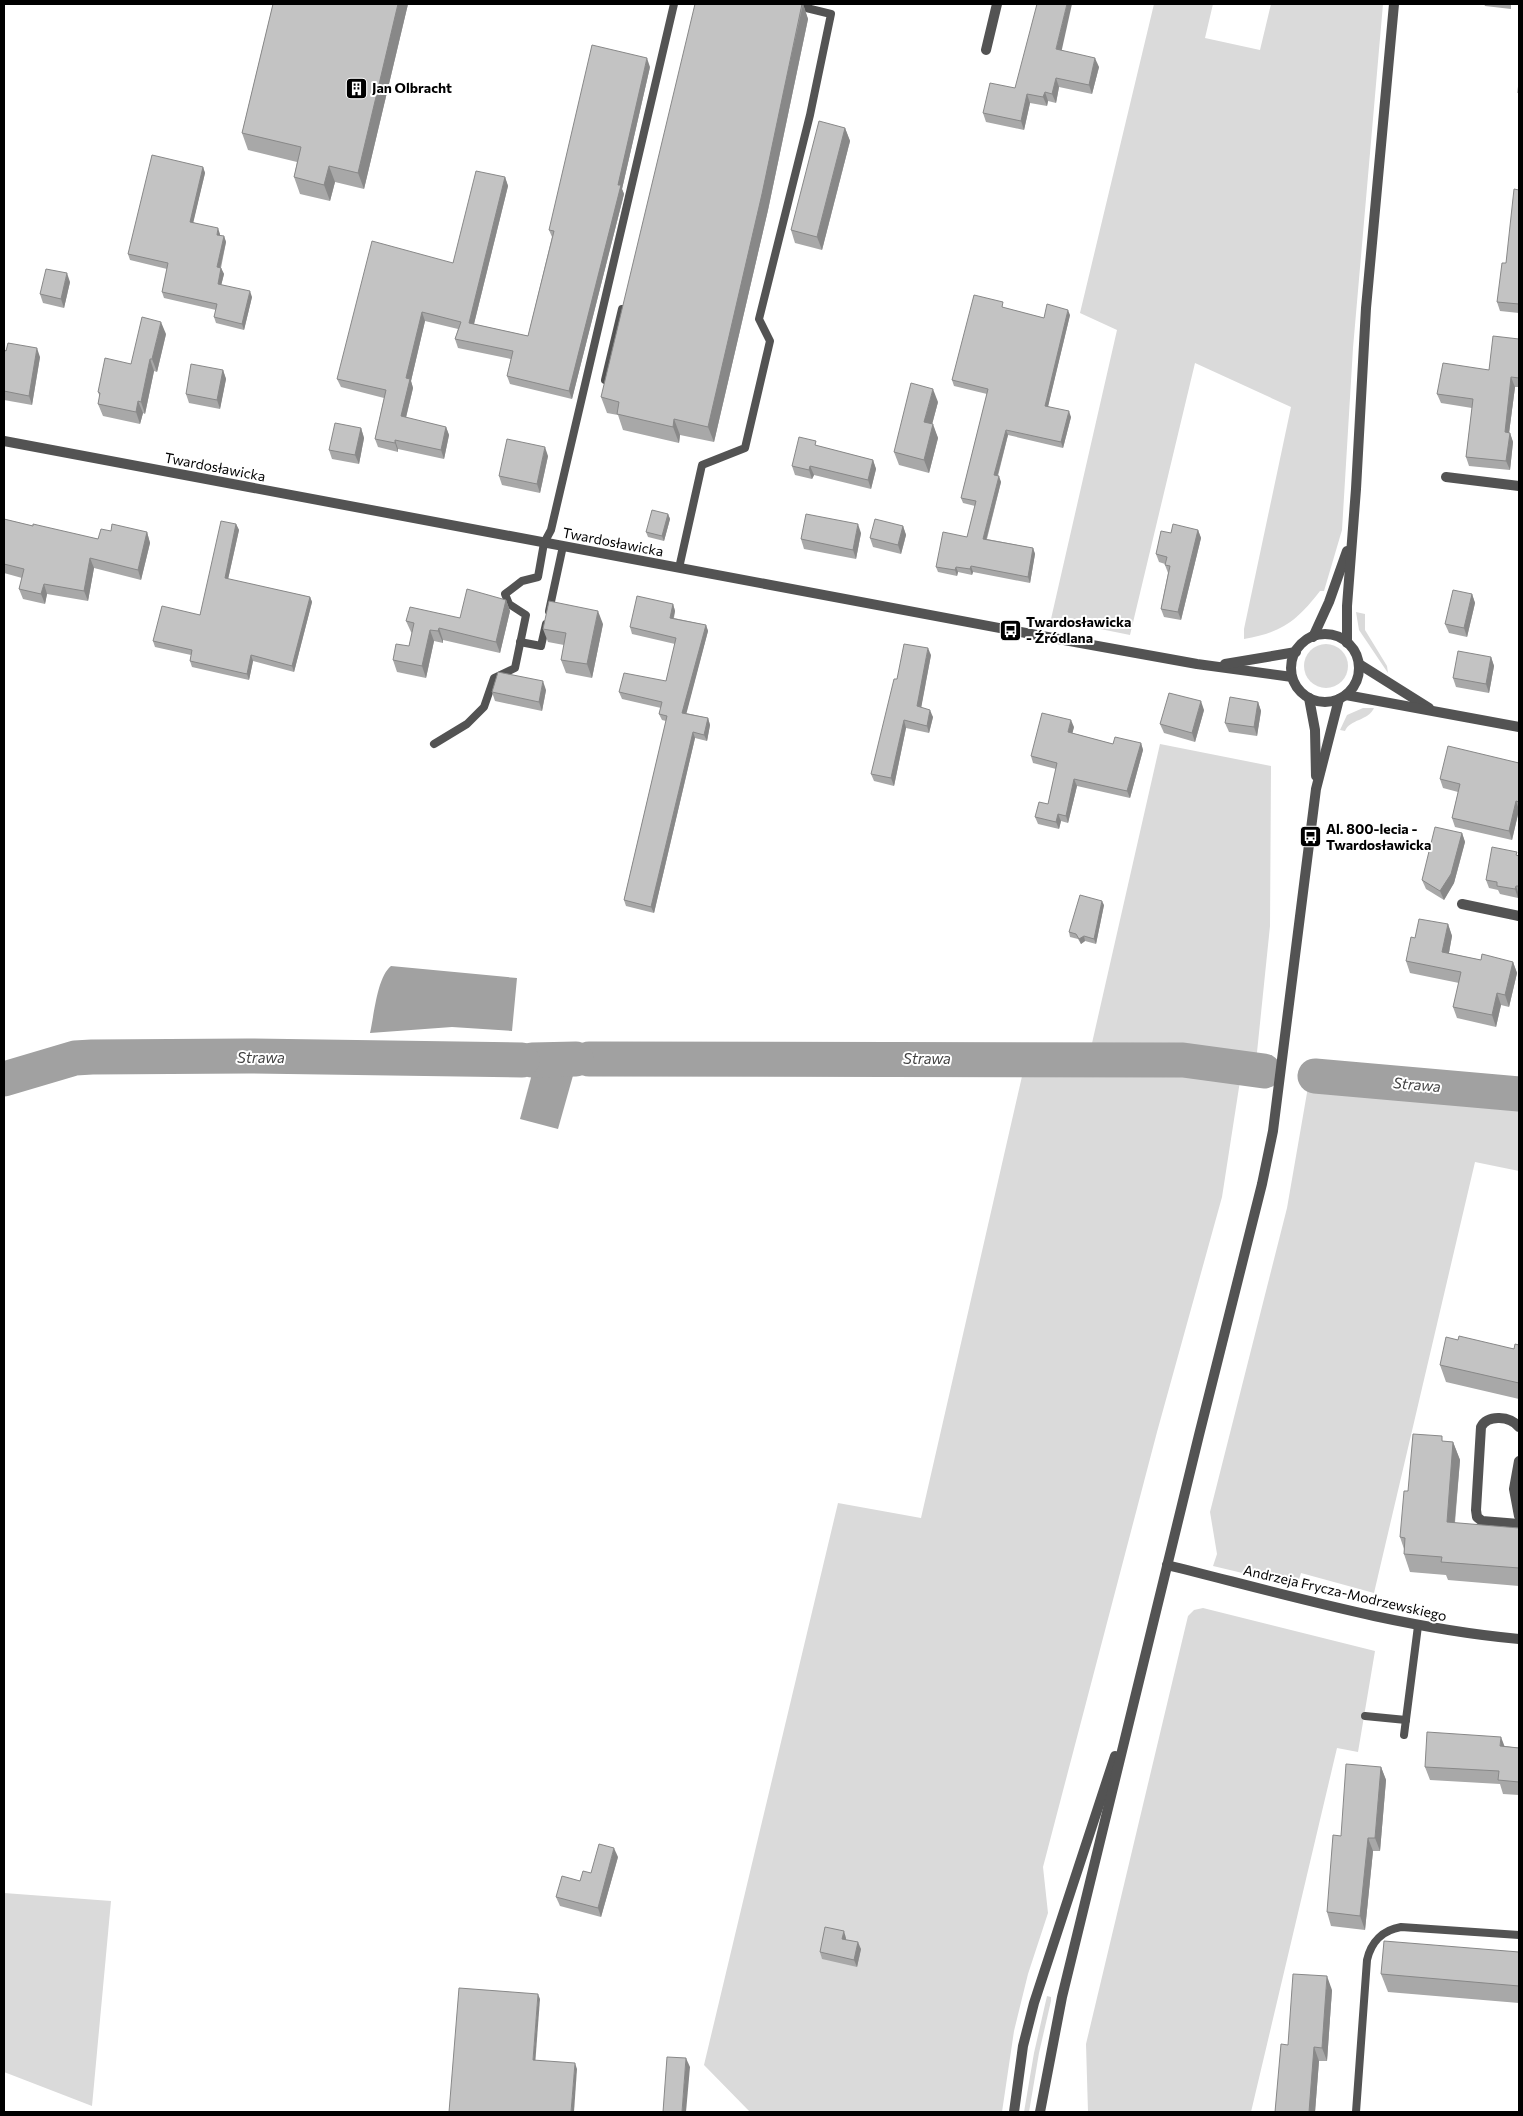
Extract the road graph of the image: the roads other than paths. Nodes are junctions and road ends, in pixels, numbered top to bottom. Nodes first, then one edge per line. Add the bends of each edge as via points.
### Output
1 (674, 4) edge
2 (790, 4) edge
3 (997, 4) edge
4 (1394, 4) edge
5 (986, 50) dead end
6 (624, 303) edge
7 (605, 380) edge
8 (4, 441) edge
9 (1446, 477) dead end
10 (1519, 486) edge
11 (1353, 530) junction
12 (544, 543) junction
13 (563, 546) junction
14 (679, 568) junction
15 (1313, 637) junction
16 (520, 642) junction
17 (1348, 643) junction
18 (1296, 652) junction
19 (1359, 664) junction
20 (1217, 665) junction
21 (1292, 677) junction
22 (1343, 697) junction
23 (1309, 698) junction
24 (1436, 711) junction
25 (1519, 727) edge
26 (434, 744) dead end
27 (1316, 789) junction
28 (1462, 904) dead end
29 (1519, 916) edge
30 (1519, 1426) edge
31 (1519, 1461) edge
32 (1519, 1516) edge
33 (1519, 1523) edge
34 (1167, 1565) junction
35 (1418, 1626) junction
36 (1519, 1639) edge
37 (1136, 1691) junction
38 (1365, 1716) dead end
39 (1406, 1720) junction
40 (1404, 1735) dead end
41 (1519, 1935) edge
42 (1014, 2112) edge
43 (1040, 2112) edge
44 (1356, 2112) edge

1 - 12 lane via 551,530
2 - 14 lane via 831,14 810,115 759,319 770,341 745,448 702,465
3 - 5 street
4 - 11 street via 1366,308
6 - 7 lane
8 - 12 street, Twardosławicka
9 - 10 street
11 - 15 street via 1339,576
11 - 17 street via 1347,606
12 - 13 street, Twardosławicka
12 - 16 lane via 538,577 522,581 505,594 509,604 526,615
13 - 14 street, Twardosławicka
13 - 16 lane via 541,646
14 - 20 street, Twardosławicka via 1197,664
15 - 17 street via 1334,636
15 - 18 street
16 - 26 lane via 514,668 494,678 484,708 467,724
17 - 19 street
18 - 20 street, Twardosławicka
18 - 21 street via 1292,660
19 - 22 street via 1357,681
19 - 24 street
20 - 21 street, Twardosławicka
21 - 23 street via 1298,689
22 - 23 street via 1323,702
22 - 24 street
22 - 27 street
23 - 27 street via 1315,730
24 - 25 street
27 - 34 street via 1273,1131
28 - 29 street
30 - 33 street via 1504,1418 1484,1421 1480,1434 1476,1510 1482,1521
31 - 32 street via 1514,1489
34 - 35 street, Andrzeja Frycza-Modrzewskiego
34 - 37 street
35 - 36 street, Andrzeja Frycza-Modrzewskiego
35 - 39 lane
37 - 42 street via 1050,1948 1023,2046
37 - 43 street via 1062,1997
38 - 39 lane
39 - 40 lane
41 - 44 lane via 1401,1926 1392,1928 1379,1938 1366,1960

